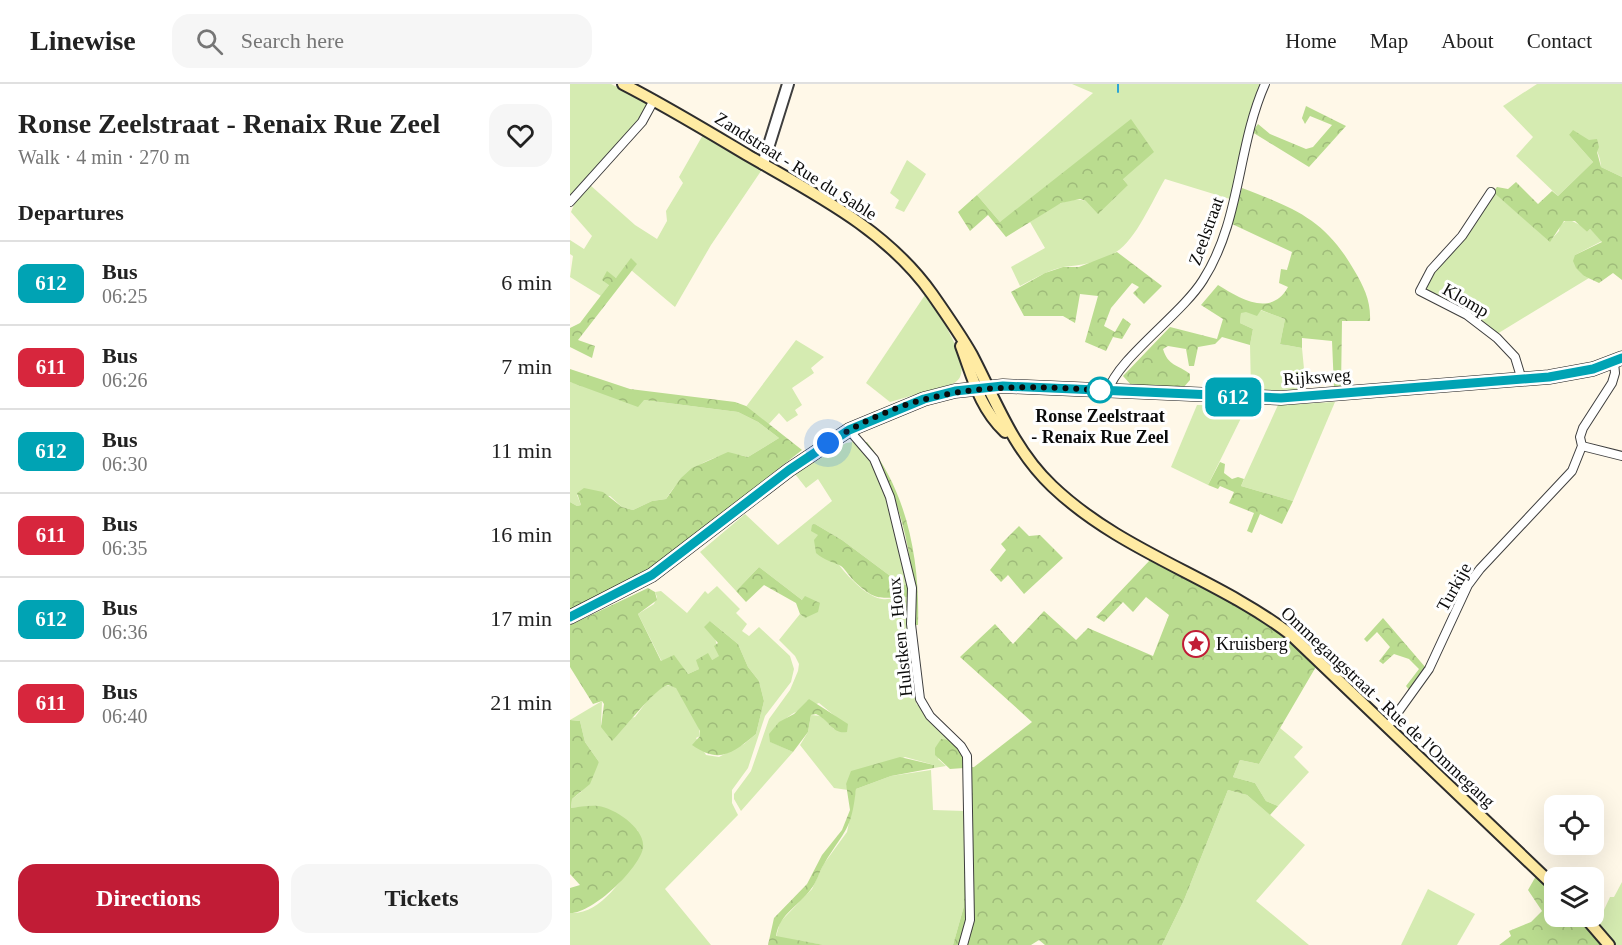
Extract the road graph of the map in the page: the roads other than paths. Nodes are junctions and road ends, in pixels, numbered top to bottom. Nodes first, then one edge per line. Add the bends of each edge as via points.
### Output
1 (623, 84) edge
2 (788, 84) edge
3 (1265, 84) edge
4 (654, 100) junction
5 (763, 164) junction
6 (1491, 192) dead end
7 (570, 202) edge
8 (954, 329) junction
9 (1618, 360) edge
10 (1522, 380) junction
11 (988, 388) junction
12 (975, 389) junction
13 (1108, 391) junction
14 (849, 430) junction
15 (1016, 442) junction
16 (1582, 446) junction
17 (1622, 456) edge
18 (570, 617) edge
19 (1388, 726) junction
20 (1544, 876) edge
21 (1593, 927) edge
22 (963, 945) edge
23 (1609, 945) edge

1 - 4 main road, Zandstraat - Rue du Sable
2 - 5 street
3 - 13 street, Zeelstraat via 1245,141 1228,222 1206,274 1184,305 1116,374
4 - 5 main road, Zandstraat - Rue du Sable
4 - 7 street via 642,122
5 - 8 main road, Zandstraat - Rue du Sable via 835,206 880,239 931,292
6 - 10 street, Klomp via 1462,236 1431,270 1420,291 1481,324 1511,350
8 - 11 main road, Zandstraat - Rue du Sable
8 - 12 main road, Zandstraat - Rue du Sable
9 - 10 main road, Rijksweg via 1575,373
9 - 16 street, Turkije via 1615,376 1583,428
10 - 13 main road, Rijksweg via 1281,398
11 - 12 main road, Rijksweg
11 - 13 main road, Rijksweg
11 - 15 main road, Ommegangstraat - Rue de l'Ommegang
12 - 14 main road, Rijksweg via 924,399
12 - 15 main road, Ommegangstraat - Rue de l'Ommegang via 994,422
14 - 18 main road, Rijksweg via 789,470 652,575
14 - 22 street, Hulstken - Houx via 874,459 890,497 912,588 911,624 920,699 930,716 967,756 969,927
15 - 19 main road, Ommegangstraat - Rue de l'Ommegang via 1053,487 1092,519 1140,550 1270,618
16 - 17 street
16 - 19 street, Turkije via 1572,471 1492,554 1468,585 1441,648
19 - 20 main road, Ommegangstraat - Rue de l'Ommegang
21 - 23 main road

